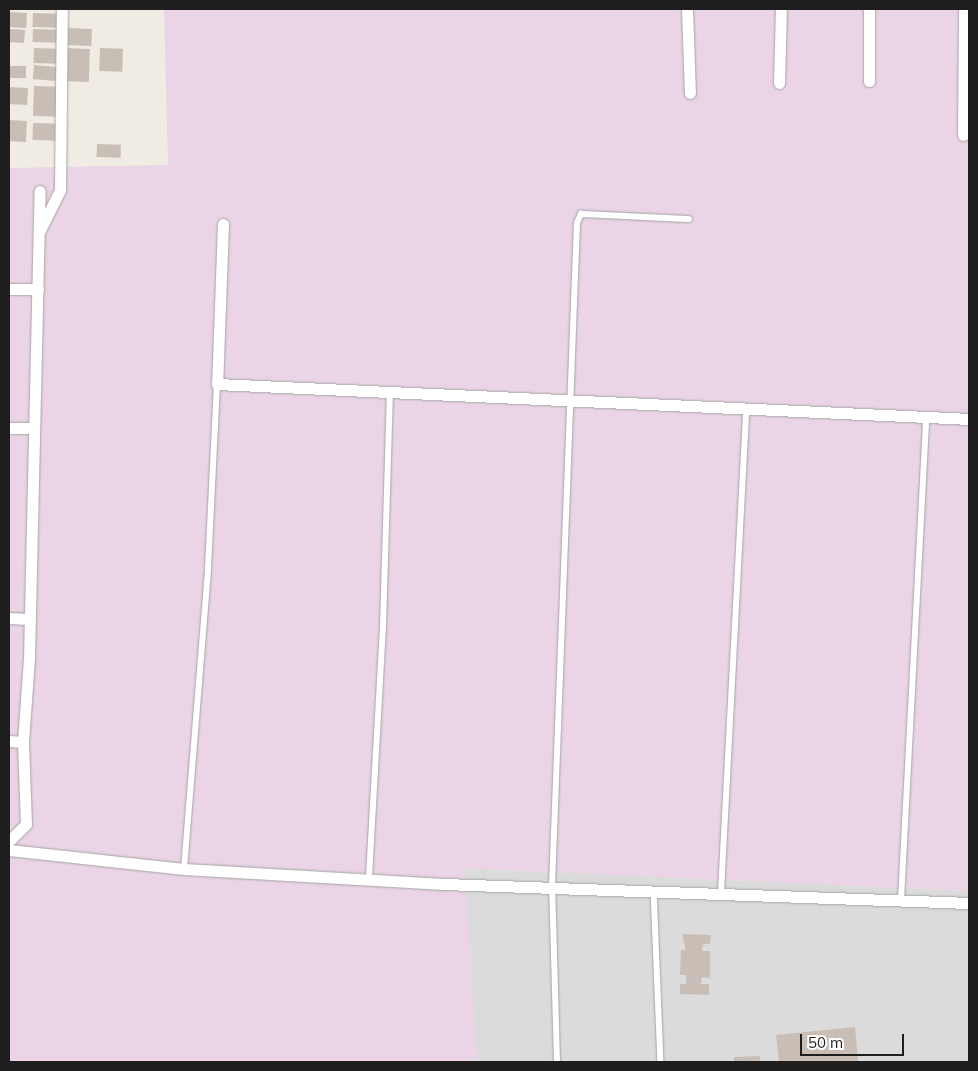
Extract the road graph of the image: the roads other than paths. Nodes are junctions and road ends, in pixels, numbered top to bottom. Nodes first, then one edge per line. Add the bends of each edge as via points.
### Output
1 (62, 9) edge
2 (687, 9) edge
3 (781, 9) edge
4 (869, 9) edge
5 (964, 9) edge
6 (869, 81) dead end
7 (779, 83) dead end
8 (690, 93) dead end
9 (963, 136) dead end
10 (40, 191) dead end
11 (689, 219) dead end
12 (223, 224) dead end
13 (39, 233) junction
14 (9, 289) edge
15 (38, 289) junction
16 (217, 384) junction
17 (390, 394) junction
18 (568, 402) junction
19 (746, 409) junction
20 (926, 417) junction
21 (969, 419) edge
22 (9, 428) edge
23 (34, 428) junction
24 (9, 618) edge
25 (29, 619) junction
26 (9, 741) edge
27 (23, 742) junction
28 (9, 841) edge
29 (9, 850) edge
30 (184, 869) junction
31 (369, 877) junction
32 (552, 886) junction
33 (654, 890) junction
34 (722, 892) junction
35 (901, 900) junction
36 (969, 903) edge
37 (556, 1062) edge
38 (661, 1062) edge

1 - 13 street via 60,190
2 - 8 street
3 - 7 street
4 - 6 street
5 - 9 street
10 - 13 street
11 - 18 lane via 581,214 577,223
12 - 16 street
13 - 15 street
14 - 15 street
15 - 23 street
16 - 17 street
16 - 30 lane via 208,578
17 - 18 street
17 - 31 lane via 383,626
18 - 19 street
18 - 32 lane
19 - 20 street
19 - 34 lane
20 - 21 street
20 - 35 lane
22 - 23 street
23 - 25 street
24 - 25 street
25 - 27 street
26 - 27 street
27 - 28 street via 26,824
29 - 30 street
30 - 31 street
31 - 32 street
32 - 33 street
32 - 37 lane
33 - 34 street
33 - 38 lane
34 - 35 street
35 - 36 street

